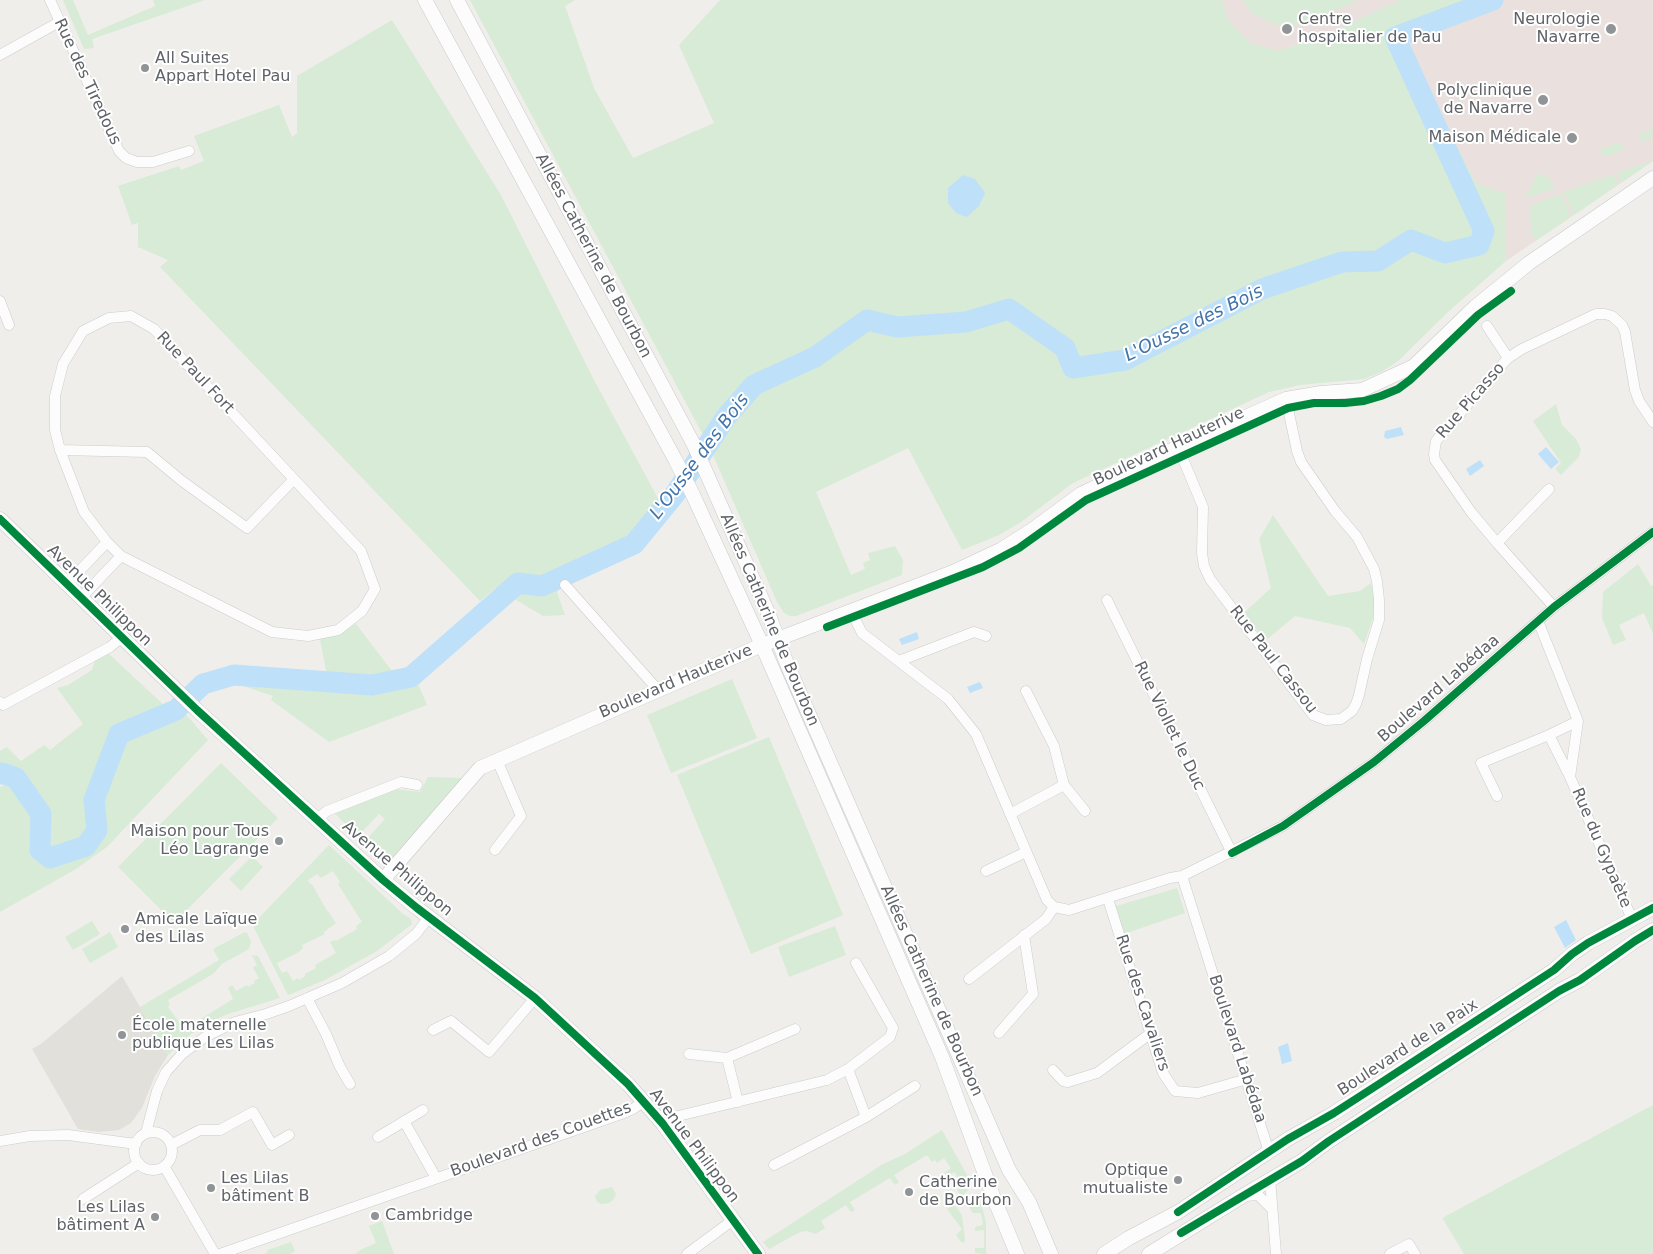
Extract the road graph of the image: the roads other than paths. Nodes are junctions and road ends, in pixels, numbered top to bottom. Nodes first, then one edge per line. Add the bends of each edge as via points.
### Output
1 (50, 0) edge
2 (425, 0) edge
3 (457, 0) edge
4 (59, 22) junction
5 (0, 55) edge
6 (189, 151) dead end
7 (1653, 178) edge
8 (0, 301) edge
9 (9, 325) dead end
10 (1487, 326) dead end
11 (1508, 358) junction
12 (1286, 399) junction
13 (1653, 422) edge
14 (1178, 447) junction
15 (60, 450) junction
16 (294, 479) junction
17 (1549, 488) dead end
18 (0, 519) edge
19 (1653, 532) edge
20 (106, 542) junction
21 (1497, 543) junction
22 (121, 556) junction
23 (67, 584) junction
24 (565, 585) dead end
25 (81, 598) junction
26 (1107, 600) dead end
27 (1554, 607) junction
28 (851, 611) junction
29 (1538, 621) junction
30 (986, 636) dead end
31 (122, 637) junction
32 (777, 640) junction
33 (762, 645) junction
34 (899, 660) junction
35 (658, 690) junction
36 (1026, 691) dead end
37 (0, 702) edge
38 (1578, 721) junction
39 (1548, 735) junction
40 (498, 760) junction
41 (1570, 777) junction
42 (417, 785) dead end
43 (1064, 785) junction
44 (1497, 796) dead end
45 (1085, 811) dead end
46 (1010, 814) junction
47 (317, 819) junction
48 (495, 850) dead end
49 (1026, 852) junction
50 (1232, 853) junction
51 (986, 871) dead end
52 (1182, 876) junction
53 (383, 880) junction
54 (1108, 899) junction
55 (1054, 907) junction
56 (1653, 908) edge
57 (429, 917) junction
58 (1632, 919) junction
59 (1653, 930) edge
60 (1024, 935) junction
61 (856, 963) dead end
62 (969, 979) dead end
63 (308, 998) junction
64 (535, 998) junction
65 (795, 1028) dead end
66 (433, 1030) dead end
67 (999, 1032) dead end
68 (1151, 1033) junction
69 (688, 1054) dead end
70 (727, 1058) junction
71 (848, 1069) junction
72 (1053, 1070) dead end
73 (1248, 1079) junction
74 (350, 1084) dead end
75 (916, 1086) dead end
76 (644, 1101) junction
77 (738, 1102) junction
78 (424, 1110) dead end
79 (866, 1117) junction
80 (404, 1121) junction
81 (663, 1124) junction
82 (146, 1133) junction
83 (289, 1135) dead end
84 (378, 1137) dead end
85 (0, 1141) edge
86 (136, 1144) junction
87 (171, 1145) junction
88 (1269, 1152) junction
89 (139, 1163) junction
90 (774, 1165) dead end
91 (164, 1166) junction
92 (436, 1178) junction
93 (1270, 1179) junction
94 (1240, 1197) junction
95 (83, 1199) dead end
96 (1272, 1209) junction
97 (733, 1220) junction
98 (250, 1243) junction
99 (215, 1254) edge
100 (220, 1254) edge
101 (253, 1254) edge
102 (687, 1254) edge
103 (758, 1254) edge
104 (1017, 1254) edge
105 (1051, 1254) edge
106 (1104, 1254) edge
107 (1149, 1254) edge
108 (1276, 1254) edge
109 (1390, 1254) edge
110 (1416, 1254) edge

1 - 4 street, Rue des Tiredous
2 - 33 main road, Allées Catherine de Bourbon via 676,460
3 - 32 main road, Allées Catherine de Bourbon via 694,445
4 - 5 street
4 - 6 street, Rue des Tiredous via 115,143 126,158 153,162
7 - 12 main road, Boulevard Hauterive via 1530,263 1475,307 1414,366 1362,390
8 - 9 street
10 - 11 street, Rue Picasso
11 - 13 street, Rue Picasso via 1596,314 1612,316 1625,332 1635,390
11 - 21 street, Rue Picasso via 1439,436 1434,447 1439,467
12 - 14 main road, Boulevard Hauterive
12 - 14 street, Rue Paul Cassou via 1301,462 1357,537 1377,581 1378,620 1356,704 1348,715 1340,719 1326,720 1313,715 1210,579 1202,553 1203,507
14 - 28 main road, Boulevard Hauterive via 1081,494 1002,549 953,572
15 - 16 street via 147,452 247,528
15 - 16 street, Rue Paul Fort via 55,430 55,396 63,364 84,330 109,318 131,316 154,329
15 - 20 street, Rue Paul Fort via 84,512
16 - 22 street, Rue Paul Fort via 360,551 375,589 362,611 338,630 308,636 272,632
17 - 21 street
18 - 23 main road, Avenue Philippon
19 - 27 street, Boulevard Labédaa
20 - 22 street, Rue Paul Fort
20 - 23 street
21 - 27 street, Rue Picasso
22 - 25 street
23 - 25 main road, Avenue Philippon
24 - 35 street
25 - 31 main road, Avenue Philippon
26 - 50 street, Rue Viollet le Duc
27 - 29 street, Boulevard Labédaa
28 - 32 main road, Boulevard Hauterive
28 - 34 street via 862,633
29 - 38 street, Rue du Gypaète
29 - 50 street, Boulevard Labédaa via 1374,762 1283,826
30 - 34 street via 974,632
31 - 37 street via 110,648 4,705
31 - 47 main road, Avenue Philippon
32 - 33 main road, Boulevard Hauterive
32 - 105 main road, Allées Catherine de Bourbon via 1009,1170 1029,1202
33 - 35 main road, Boulevard Hauterive
33 - 104 main road, Allées Catherine de Bourbon via 942,1057
34 - 46 street via 948,699 976,734
35 - 40 main road, Boulevard Hauterive
36 - 43 street via 1054,746
38 - 39 street
38 - 41 street, Rue du Gypaète
39 - 41 street, Rue du Gypaète
39 - 44 street via 1481,763
40 - 48 street via 521,816
40 - 53 main road, Boulevard Hauterive via 480,768
41 - 58 street, Rue du Gypaète
42 - 47 street via 401,782 327,811
43 - 45 street
43 - 46 street
46 - 49 street
47 - 53 main road, Avenue Philippon
49 - 51 street
49 - 55 street via 1047,900
50 - 52 street, Boulevard Labédaa
52 - 54 street
52 - 73 street, Boulevard Labédaa
53 - 57 main road, Avenue Philippon
54 - 55 street via 1069,910
54 - 68 street, Rue des Cavaliers
55 - 60 street via 1046,919
56 - 58 main road, Boulevard de la Paix
57 - 63 street via 416,934 389,956
57 - 64 main road, Avenue Philippon
58 - 88 main road, Boulevard de la Paix via 1588,943 1554,970
59 - 93 main road
60 - 62 street
60 - 67 street via 1033,994
61 - 71 street via 893,1028 890,1037
63 - 74 street
63 - 82 street via 235,1022 205,1037 182,1054 166,1072 157,1091
64 - 66 street via 490,1052 451,1021
64 - 76 main road, Avenue Philippon
65 - 70 street
68 - 72 street via 1097,1074 1068,1082
68 - 73 street, Rue des Cavaliers via 1163,1073 1175,1091 1198,1094
69 - 70 street
70 - 77 street
71 - 77 street via 827,1080
71 - 79 street
73 - 88 street, Boulevard Labédaa
75 - 79 street
76 - 81 main road, Avenue Philippon
76 - 92 street, Boulevard des Couettes via 624,1113
77 - 81 street via 674,1117
78 - 80 street
79 - 90 street
80 - 84 street
80 - 92 street, Boulevard des Couettes
81 - 97 main road, Avenue Philippon
82 - 86 street
82 - 87 street via 158,1133
83 - 87 street via 272,1145 253,1112 220,1130 200,1130
85 - 86 street via 68,1135
86 - 89 street via 135,1154
87 - 91 street via 171,1157
88 - 106 main road, Boulevard de la Paix via 1178,1212
89 - 91 street via 150,1169
89 - 95 street
91 - 99 street
92 - 98 street, Boulevard des Couettes
93 - 94 main road
93 - 96 street
94 - 96 street via 1258,1195
94 - 107 main road
96 - 108 street
97 - 102 street
97 - 103 main road, Avenue Philippon
98 - 100 street, Boulevard des Couettes
98 - 101 street
109 - 110 street via 1410,1244

